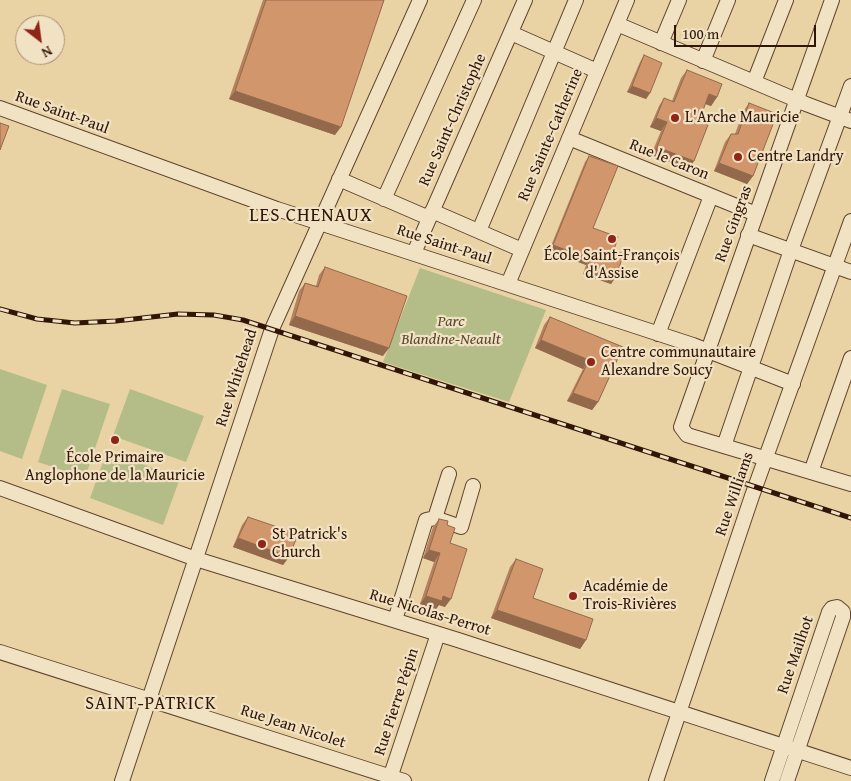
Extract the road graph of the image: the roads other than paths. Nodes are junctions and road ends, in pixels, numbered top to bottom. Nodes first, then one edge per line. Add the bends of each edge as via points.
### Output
1 (420, 0) edge
2 (474, 0) edge
3 (525, 0) edge
4 (576, 0) edge
5 (627, 0) edge
6 (679, 0) edge
7 (728, 0) edge
8 (786, 0) edge
9 (832, 0) edge
10 (617, 24) junction
11 (510, 33) junction
12 (661, 43) junction
13 (554, 52) junction
14 (703, 61) junction
15 (597, 71) junction
16 (754, 82) junction
17 (851, 86) edge
18 (796, 100) junction
19 (0, 108) edge
20 (846, 119) edge
21 (569, 138) junction
22 (339, 178) junction
23 (711, 196) junction
24 (384, 199) junction
25 (431, 214) junction
26 (756, 214) junction
27 (851, 221) edge
28 (319, 224) junction
29 (479, 231) junction
30 (748, 235) junction
31 (522, 250) junction
32 (791, 250) junction
33 (414, 253) junction
34 (835, 266) junction
35 (851, 272) edge
36 (508, 284) junction
37 (658, 334) junction
38 (707, 351) junction
39 (851, 358) edge
40 (750, 368) junction
41 (793, 384) junction
42 (724, 446) junction
43 (766, 458) junction
44 (810, 472) junction
45 (448, 474) dead end
46 (851, 484) edge
47 (473, 486) dead end
48 (0, 488) edge
49 (435, 518) junction
50 (196, 559) junction
51 (395, 620) junction
52 (438, 634) junction
53 (0, 652) edge
54 (149, 700) junction
55 (680, 712) junction
56 (784, 745) junction
57 (798, 750) junction
58 (851, 768) edge
59 (395, 780) edge
60 (122, 781) edge
61 (656, 781) edge
62 (772, 781) edge
63 (788, 781) edge

1 - 22 street, Rue Whitehead
2 - 24 street
3 - 11 street, Rue Saint-Christophe
4 - 13 street
5 - 10 street, Rue Sainte-Catherine
6 - 12 street
7 - 14 street
8 - 16 street
9 - 18 street, Rue Gingras
10 - 12 street
10 - 15 street, Rue Sainte-Catherine
11 - 13 street
11 - 25 street, Rue Saint-Christophe
12 - 14 street
13 - 15 street
13 - 29 street
14 - 16 street
15 - 21 street, Rue Sainte-Catherine
16 - 18 street
17 - 20 street
18 - 20 street
18 - 26 street, Rue Gingras
19 - 28 street, Rue Saint-Paul
20 - 32 street
21 - 23 street, Rue le Caron
21 - 31 street, Rue Sainte-Catherine
22 - 24 street
22 - 28 street, Rue Whitehead
23 - 26 street, Rue le Caron
23 - 37 street
24 - 25 street
25 - 29 street
25 - 33 street, Rue Saint-Christophe
26 - 30 street, Rue Gingras
27 - 34 street, Rue Williams
28 - 33 street, Rue Saint-Paul
28 - 50 street, Rue Whitehead via 272,329
29 - 31 street
30 - 32 street
30 - 38 street, Rue Gingras
31 - 36 street, Rue Sainte-Catherine
32 - 34 street
32 - 40 street
33 - 36 street, Rue Saint-Paul
34 - 35 street
34 - 41 street, Rue Williams
36 - 37 street, Rue Saint-Paul
37 - 38 street, Rue Saint-Paul
38 - 40 street, Rue Saint-Paul
38 - 42 street, Rue Gingras via 682,425 683,431
39 - 44 street
40 - 41 street, Rue Saint-Paul
40 - 42 street
41 - 43 street, Rue Williams
42 - 43 street
43 - 44 street
43 - 55 street, Rue Williams
44 - 46 street
45 - 49 street
47 - 49 street via 460,527
48 - 50 street, Rue Nicolas-Perrot
49 - 51 street via 426,520
50 - 51 street, Rue Nicolas-Perrot
50 - 54 street, Rue Whitehead
51 - 52 street, Rue Nicolas-Perrot
52 - 55 street, Rue Nicolas-Perrot
52 - 59 street, Rue Pierre Pépin
53 - 54 street, Rue Jean Nicolet
54 - 59 street, Rue Jean Nicolet
54 - 60 street, Rue Whitehead
55 - 56 street, Rue Nicolas-Perrot
55 - 61 street, Rue Williams
56 - 57 street, Rue Nicolas-Perrot
56 - 57 street, Rue Mailhot via 829,612 837,607 843,612 843,617
56 - 62 street, Rue Mailhot
57 - 58 street, Rue Nicolas-Perrot
57 - 63 street, Rue Mailhot

